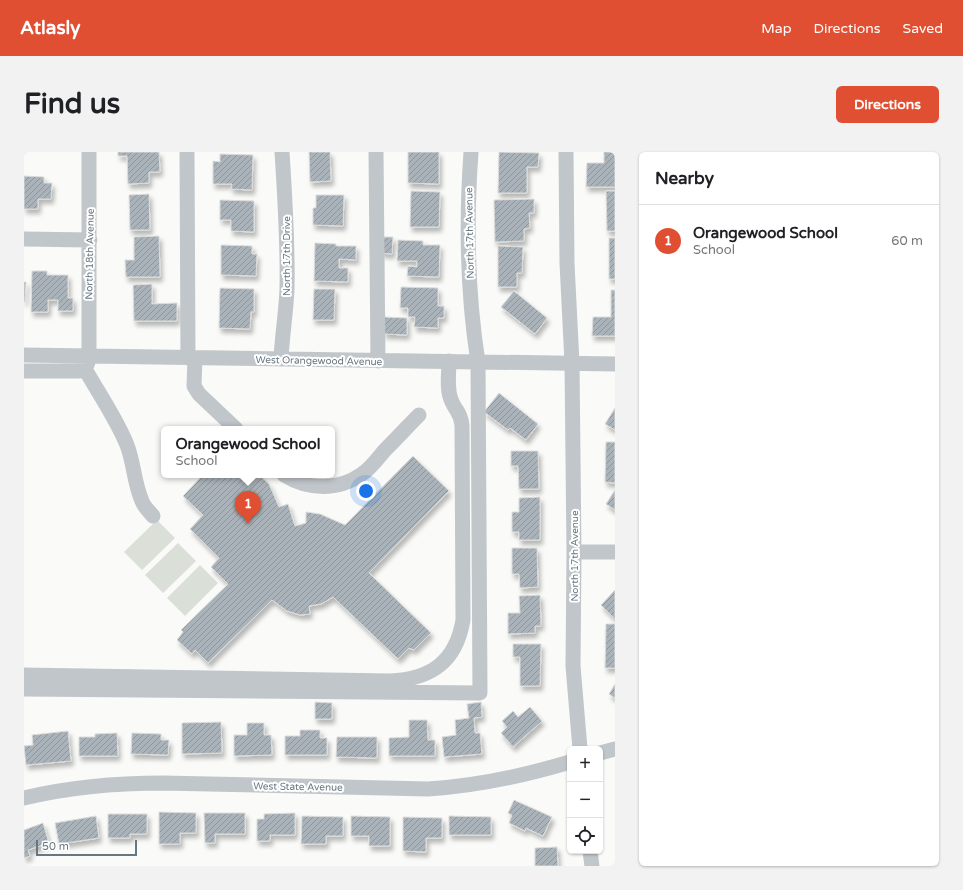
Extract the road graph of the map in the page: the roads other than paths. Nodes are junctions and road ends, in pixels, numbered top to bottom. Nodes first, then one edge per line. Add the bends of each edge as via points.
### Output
1 (89, 152) edge
2 (187, 152) edge
3 (282, 152) edge
4 (376, 152) edge
5 (471, 152) edge
6 (566, 152) edge
7 (24, 239) edge
8 (90, 240) junction
9 (24, 355) edge
10 (192, 358) junction
11 (281, 360) junction
12 (378, 361) junction
13 (87, 362) junction
14 (449, 362) junction
15 (478, 362) junction
16 (572, 363) junction
17 (615, 364) edge
18 (24, 371) edge
19 (419, 415) dead end
20 (233, 426) edge
21 (290, 478) edge
22 (153, 516) dead end
23 (574, 552) junction
24 (615, 552) edge
25 (24, 675) edge
26 (24, 689) edge
27 (580, 746) edge
28 (615, 749) edge
29 (603, 752) edge
30 (567, 763) edge
31 (24, 798) edge
32 (590, 854) edge
33 (592, 866) edge

1 - 8 street, North 18th Avenue
2 - 10 street
3 - 11 street, North 17th Drive via 287,291
4 - 12 street
5 - 15 street, North 17th Avenue via 468,255
6 - 16 street, North 17th Avenue via 567,263
7 - 8 street
8 - 13 street, North 18th Avenue
9 - 13 street, West Orangewood Avenue
10 - 11 street, West Orangewood Avenue
10 - 13 street, West Orangewood Avenue
10 - 20 street via 194,386
11 - 12 street, West Orangewood Avenue
12 - 14 street, West Orangewood Avenue
13 - 18 street via 80,371
13 - 22 street via 131,456 137,489 143,503
14 - 15 street, West Orangewood Avenue
14 - 25 street via 449,391 452,402 461,415 462,425 463,620 454,648 445,662 418,677 390,681
15 - 16 street, West Orangewood Avenue
15 - 26 street, North 17th Avenue via 480,693
16 - 17 street, West Orangewood Avenue
16 - 23 street, North 17th Avenue
19 - 21 street via 363,474 349,482 335,486 309,486
23 - 24 street
23 - 27 street, North 17th Avenue via 573,666
28 - 29 street
30 - 31 street, West State Avenue via 505,779 452,788 134,783 49,792
32 - 33 street

